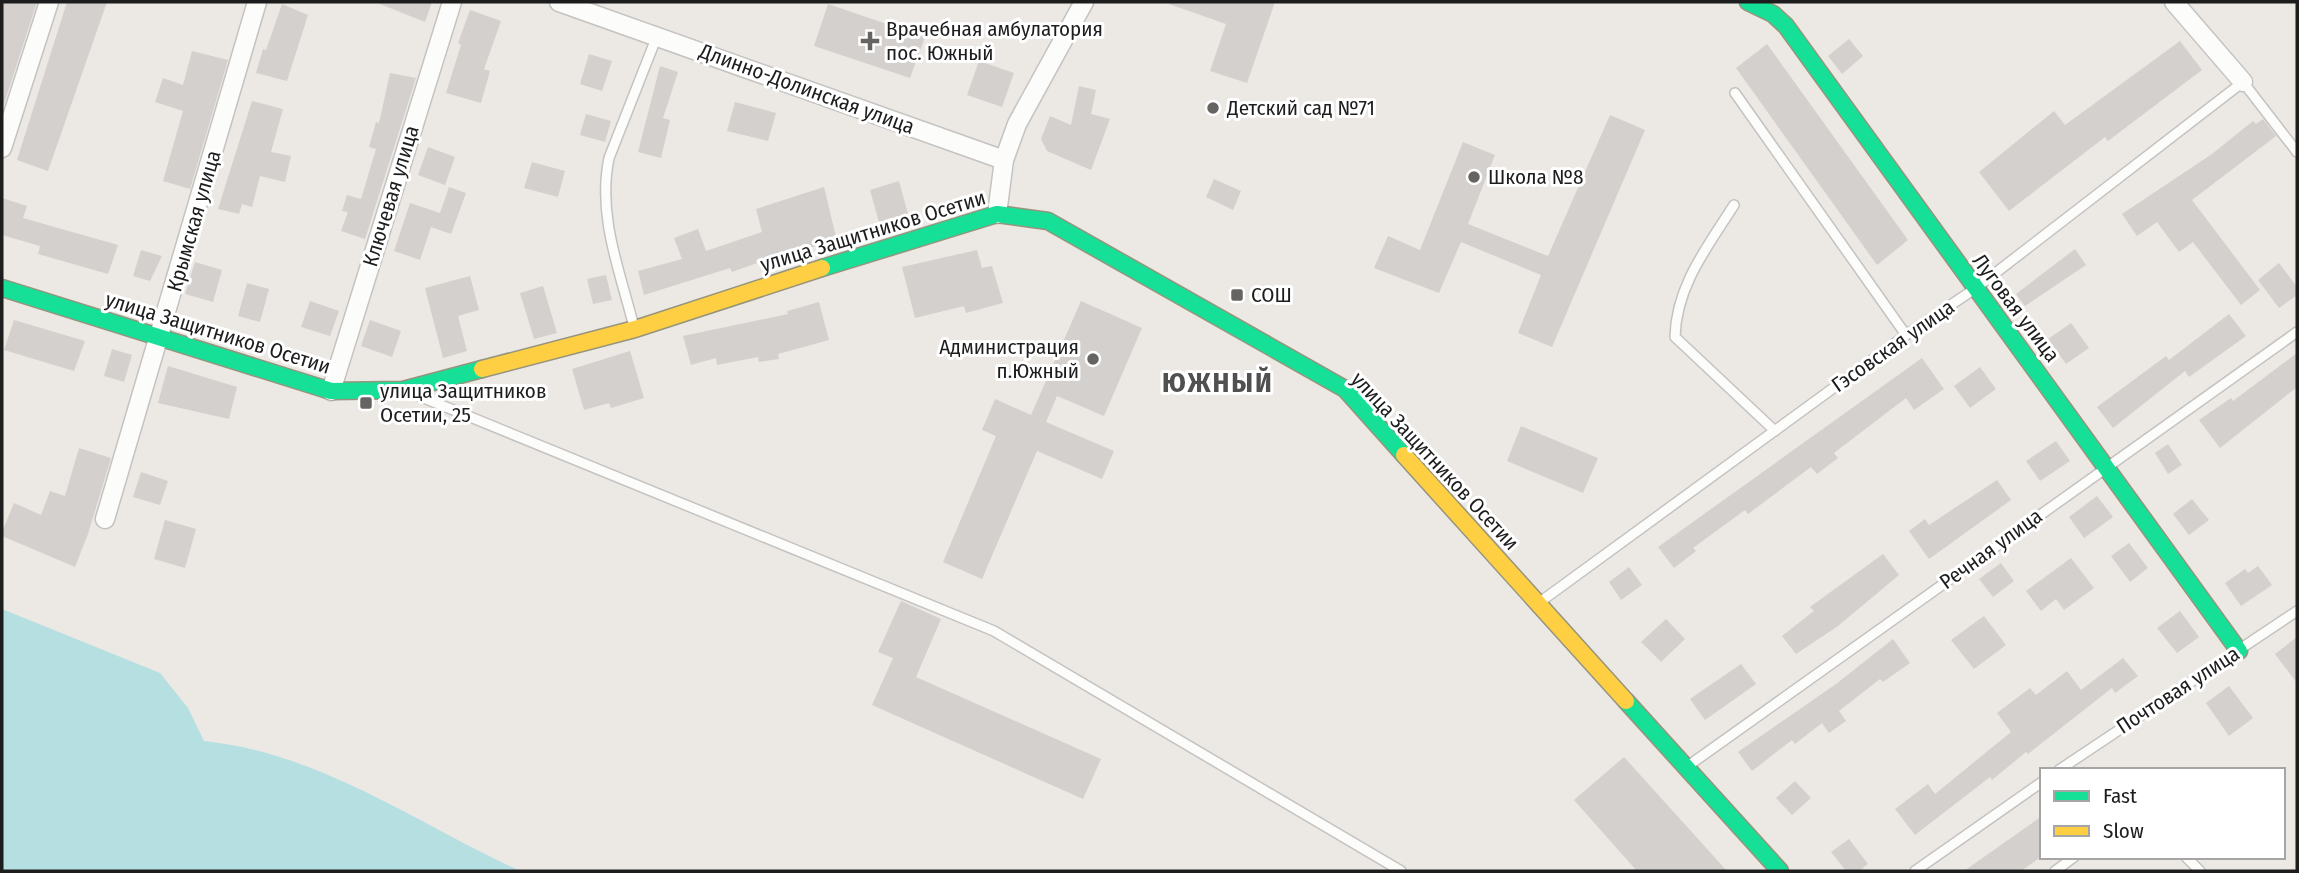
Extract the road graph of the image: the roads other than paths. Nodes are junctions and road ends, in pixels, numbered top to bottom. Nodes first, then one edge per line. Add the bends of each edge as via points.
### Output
1 (49, 2) edge
2 (257, 2) edge
3 (452, 2) edge
4 (559, 2) edge
5 (1084, 2) edge
6 (1748, 2) edge
7 (2174, 2) edge
8 (657, 34) junction
9 (2242, 82) junction
10 (1735, 93) dead end
11 (2, 148) edge
12 (2297, 152) edge
13 (1004, 160) junction
14 (1734, 205) dead end
15 (997, 214) junction
16 (2, 288) edge
17 (1976, 288) junction
18 (635, 328) junction
19 (2297, 332) edge
20 (1906, 335) junction
21 (160, 338) junction
22 (402, 390) junction
23 (331, 391) junction
24 (1774, 431) junction
25 (2107, 466) junction
26 (105, 519) dead end
27 (1539, 603) junction
28 (2297, 611) edge
29 (2239, 651) junction
30 (1686, 767) junction
31 (2062, 768) edge
32 (2040, 783) edge
33 (2071, 859) edge
34 (1401, 871) edge
35 (1780, 871) edge
36 (1915, 871) edge
37 (2055, 871) edge

1 - 11 street
2 - 21 street, Крымская улица
3 - 23 street, Ключевая улица
4 - 8 street, Длинно-Долинская улица
5 - 13 street via 1017,124
6 - 17 street, Луговая улица via 1786,26
7 - 9 street
8 - 13 street, Длинно-Долинская улица
8 - 18 lane via 604,179 607,223
9 - 12 lane
9 - 17 lane, Гэсовская улица
10 - 20 lane
13 - 15 street
14 - 24 lane via 1690,275 1676,313 1675,337
15 - 18 street, улица Защитников Осетии
15 - 27 street, улица Защитников Осетии via 1048,221 1345,389
16 - 21 street, улица Защитников Осетии
17 - 20 lane, Гэсовская улица
17 - 25 street, Луговая улица
18 - 22 street, улица Защитников Осетии
19 - 25 lane, Речная улица
20 - 24 lane, Гэсовская улица
21 - 23 street, улица Защитников Осетии
21 - 26 street, Крымская улица
22 - 23 street, улица Защитников Осетии
22 - 34 lane via 994,631
24 - 27 lane, Гэсовская улица
25 - 29 street, Луговая улица
25 - 30 lane, Речная улица
27 - 30 street, улица Защитников Осетии
28 - 29 lane, Почтовая улица
29 - 31 lane, Почтовая улица
30 - 35 street, улица Защитников Осетии
32 - 36 lane
33 - 37 lane

